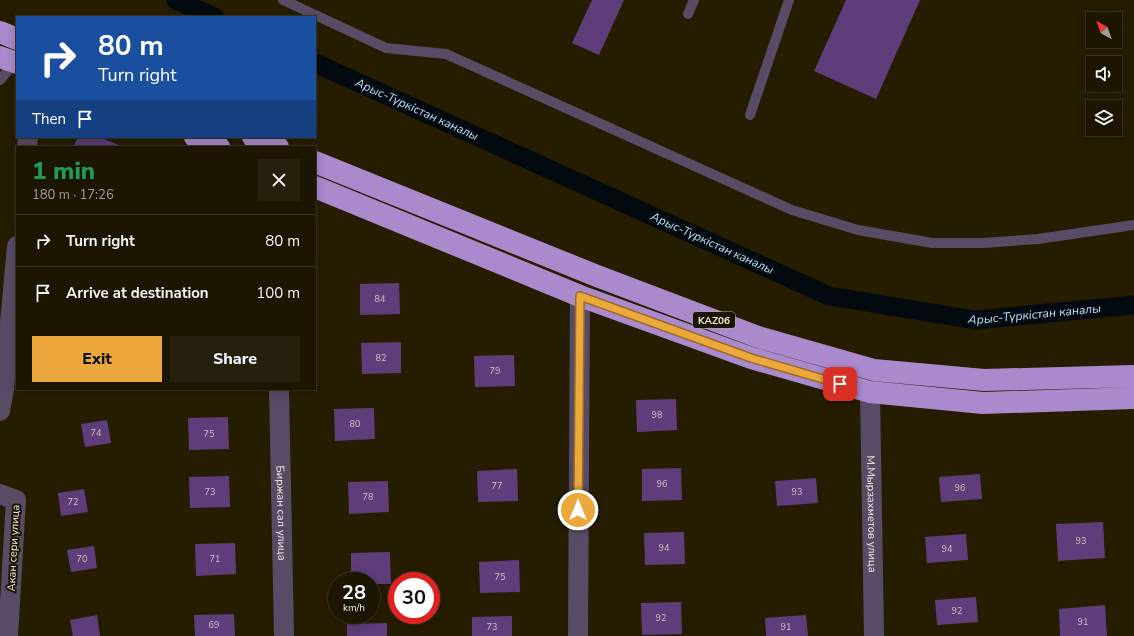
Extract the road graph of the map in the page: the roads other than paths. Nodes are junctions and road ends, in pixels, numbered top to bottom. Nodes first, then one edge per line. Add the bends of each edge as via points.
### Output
1 (283, 0) edge
2 (694, 0) edge
3 (789, 0) edge
4 (688, 14) dead end
5 (0, 32) edge
6 (16, 39) edge
7 (11, 61) edge
8 (0, 80) edge
9 (750, 116) dead end
10 (197, 138) edge
11 (256, 138) edge
12 (217, 146) edge
13 (276, 146) edge
14 (316, 162) edge
15 (316, 187) edge
16 (1134, 224) edge
17 (16, 257) edge
18 (580, 296) junction
19 (1134, 376) edge
20 (279, 390) edge
21 (870, 392) junction
22 (1134, 398) edge
23 (0, 411) edge
24 (0, 494) edge
25 (0, 628) edge
26 (7, 636) edge
27 (284, 636) edge
28 (578, 636) edge
29 (874, 636) edge

1 - 16 lane via 386,48 446,54 792,210 858,230 932,243 983,243 1038,239
2 - 4 lane
3 - 9 lane
5 - 6 highway
7 - 8 lane
10 - 12 highway
11 - 13 highway
14 - 19 highway, KАZ06 via 597,276 758,337 874,370 984,380
15 - 18 highway, KАZ06
17 - 23 street
18 - 21 highway, KАZ06 via 751,358
18 - 28 street
20 - 27 street, Биржан сал улица
21 - 22 highway, KАZ06 via 983,403
21 - 29 street, М.Мырзахметов улица
24 - 26 street, Акан сери улица via 16,500
25 - 26 street, Акан сери улица

